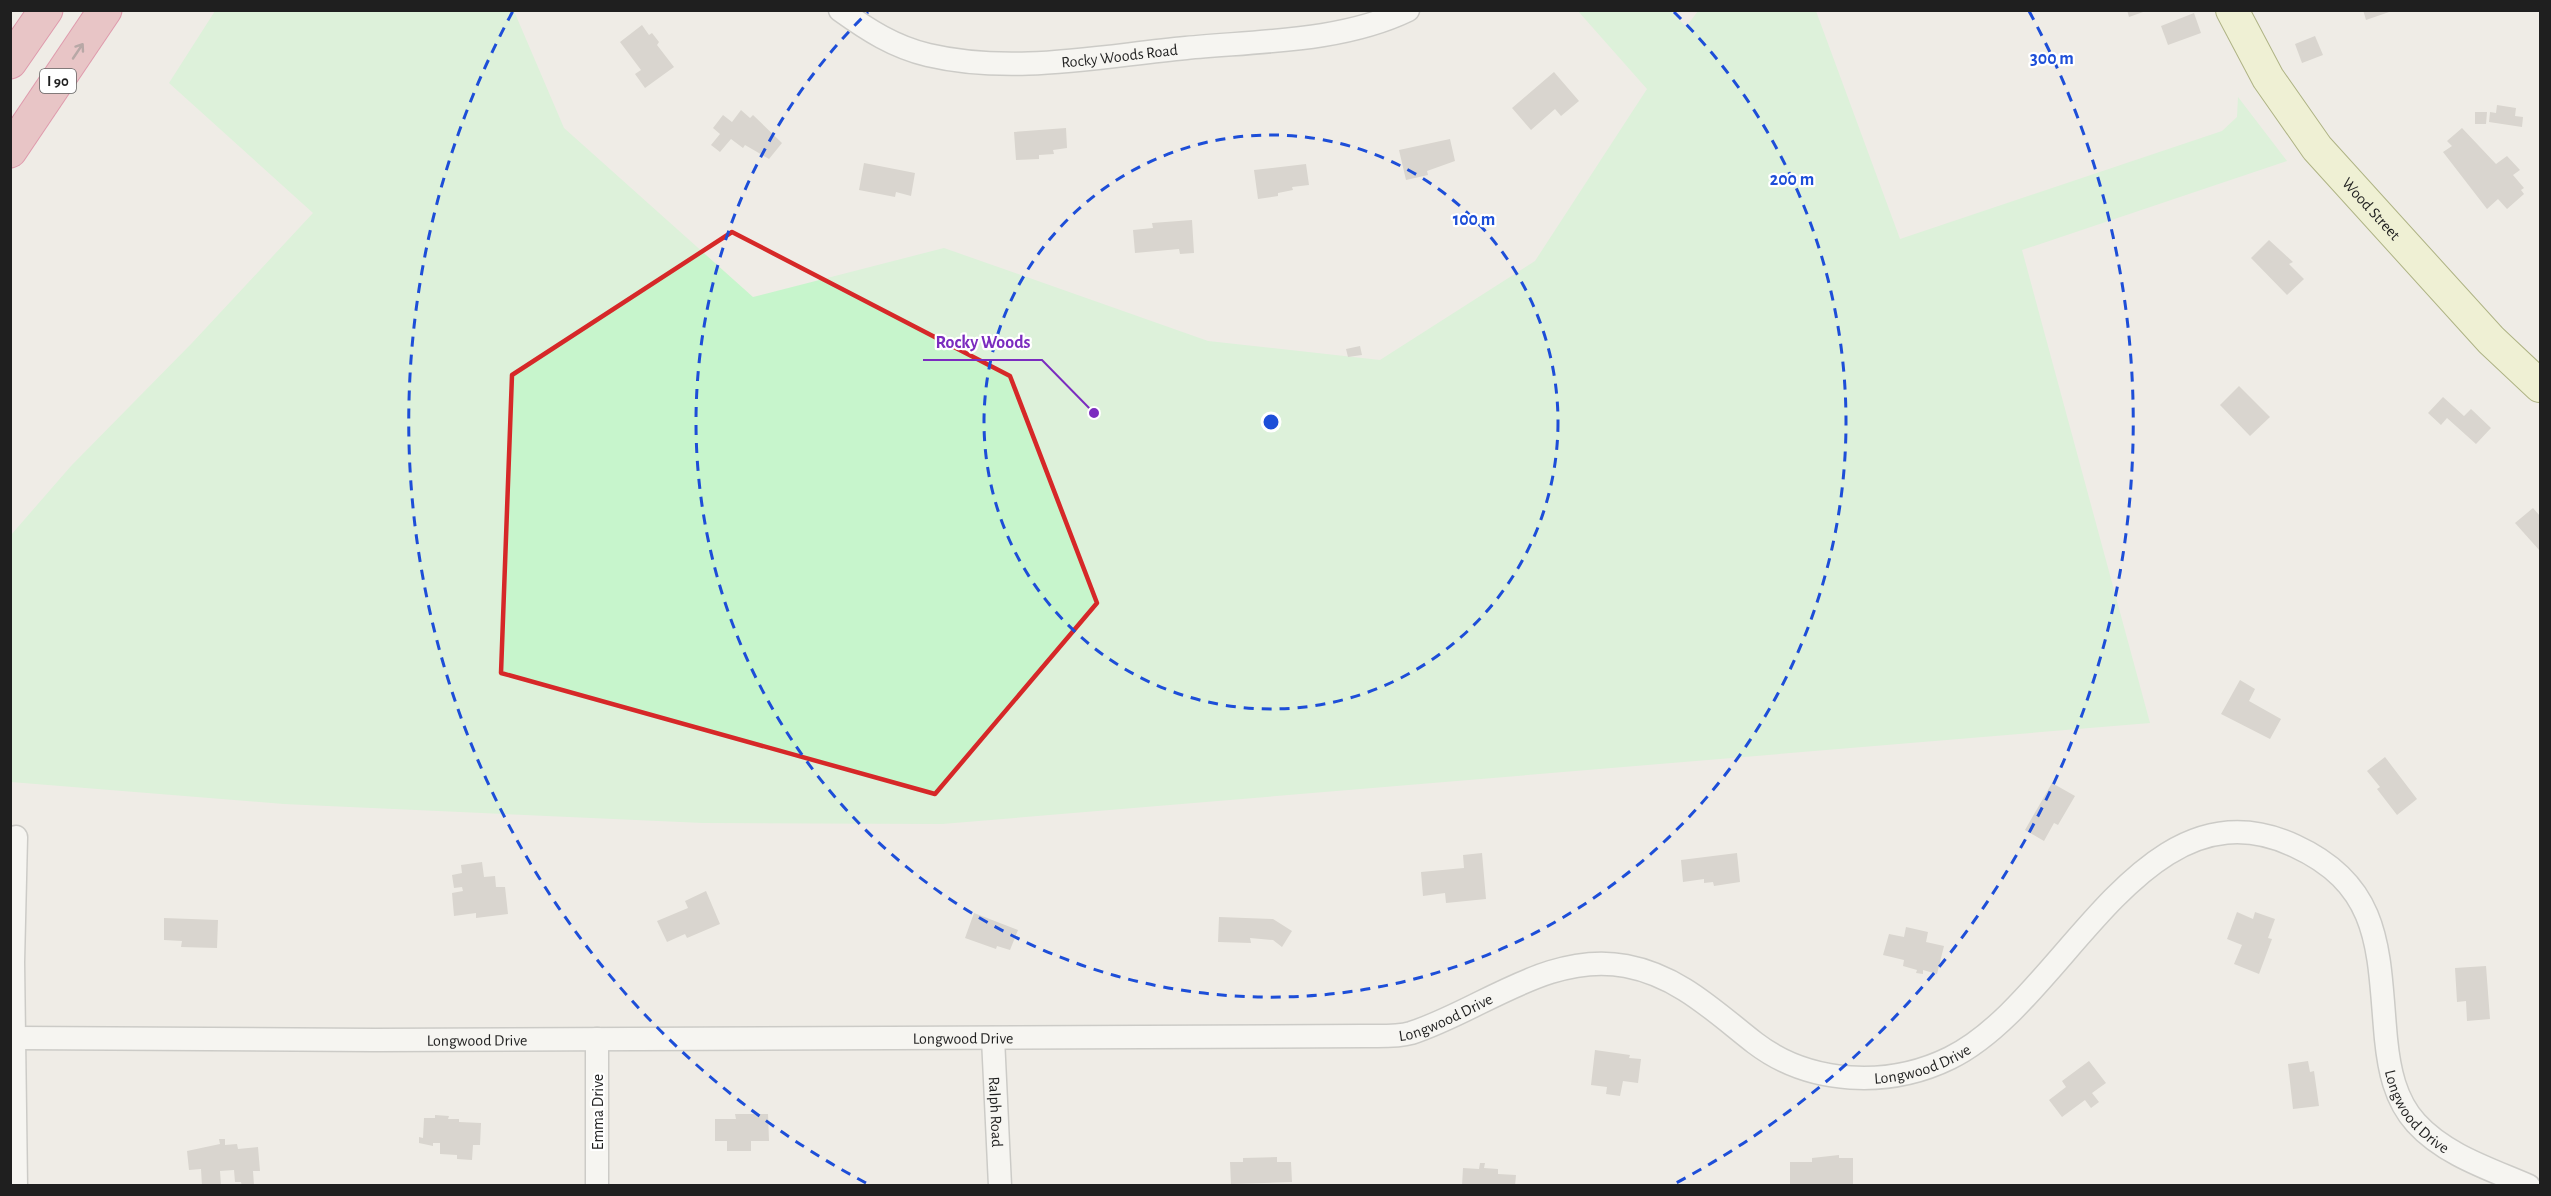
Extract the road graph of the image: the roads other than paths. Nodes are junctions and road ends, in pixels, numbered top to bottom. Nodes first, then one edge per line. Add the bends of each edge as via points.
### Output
1 (46, 10) edge
2 (105, 10) edge
3 (840, 10) edge
4 (1408, 10) edge
5 (2232, 10) edge
6 (10, 62) edge
7 (10, 152) edge
8 (2541, 386) edge
9 (16, 837) dead end
10 (15, 1038) junction
11 (993, 1038) junction
12 (597, 1039) junction
13 (15, 1185) edge
14 (597, 1185) edge
15 (1000, 1185) edge
16 (2529, 1185) edge

1 - 6 highway
7 -> 2 highway, I 90
3 - 4 street, Rocky Woods Road via 881,39 927,55 1027,65 1319,35 1384,22
5 - 8 main road, Wood Street via 2268,78 2317,148 2491,340
9 - 10 street
10 - 12 street, Longwood Drive
10 - 13 street
11 - 12 street, Longwood Drive
11 - 15 street, Ralph Road
11 - 16 street, Longwood Drive via 1408,1034 1537,978 1581,965 1610,964 1665,978 1714,1008 1758,1045 1796,1066 1837,1077 1894,1075 1949,1059 1997,1027 2114,900 2167,852 2206,834 2234,831 2290,843 2328,864 2348,884 2370,921 2378,948 2389,1063 2402,1103 2419,1126 2441,1145
12 - 14 street, Emma Drive

